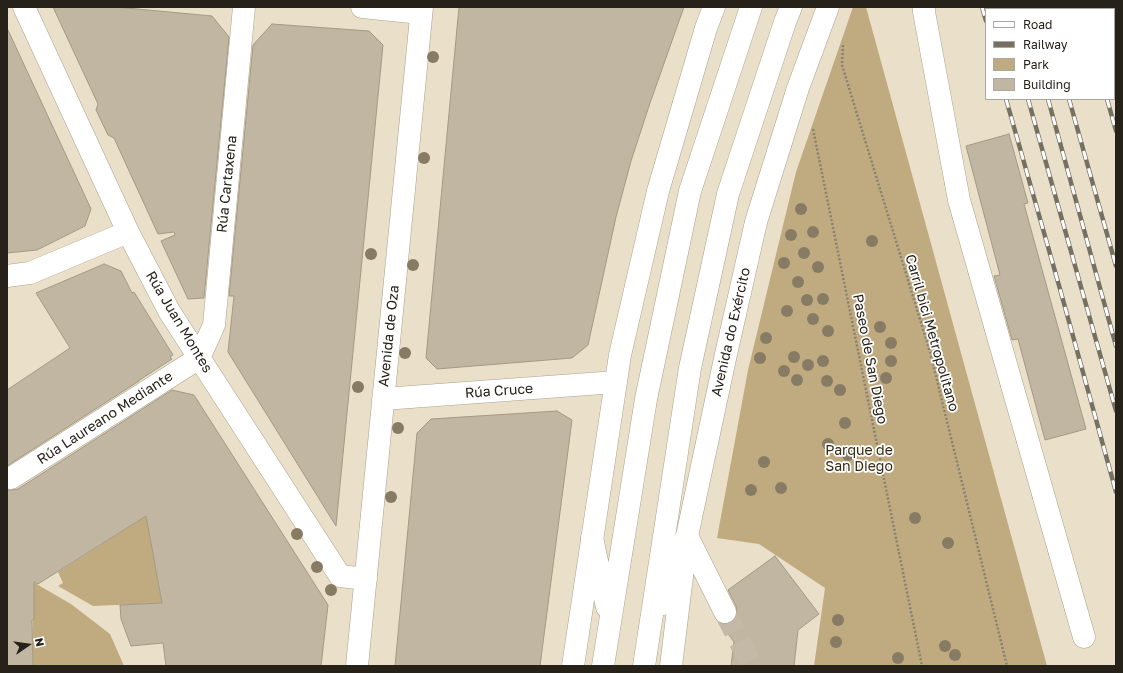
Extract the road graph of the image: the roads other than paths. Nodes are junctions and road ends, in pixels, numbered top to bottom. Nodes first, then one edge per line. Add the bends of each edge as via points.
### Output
1 (24, 7) edge
2 (244, 7) edge
3 (362, 7) edge
4 (714, 7) edge
5 (828, 7) edge
6 (924, 7) edge
7 (421, 10) edge
8 (750, 10) edge
9 (788, 15) edge
10 (128, 232) junction
11 (7, 276) edge
12 (199, 358) junction
13 (616, 382) junction
14 (383, 400) junction
15 (11, 478) dead end
16 (687, 536) junction
17 (592, 538) junction
18 (366, 579) junction
19 (725, 612) tunnel mouth
20 (609, 619) junction
21 (1084, 637) dead end
22 (645, 658) edge
23 (601, 660) edge
24 (357, 666) edge
25 (573, 666) edge
26 (671, 666) edge

1 - 10 street, Rúa Juan Montes
2 - 12 street, Rúa Cartaxena via 214,325
3 - 7 street
4 - 13 street via 658,191
5 - 16 street, Avenida do Exército via 798,88 756,222
6 - 21 street via 959,200
7 - 14 street, Avenida de Oza
8 - 20 street via 690,191 646,399
9 - 22 street via 728,194 690,368
10 - 11 street via 30,273
10 - 12 street, Rúa Juan Montes via 168,311
12 - 15 street, Rúa Laureano Mediante
12 - 18 street, Rúa Juan Montes via 340,576
13 - 14 street, Rúa Cruce
13 - 17 street
14 - 18 street, Avenida de Oza
16 - 19 street
16 - 22 street
16 - 26 street, Avenida do Exército
17 - 20 street
17 - 25 street
18 - 24 street, Avenida de Oza
20 - 23 street

